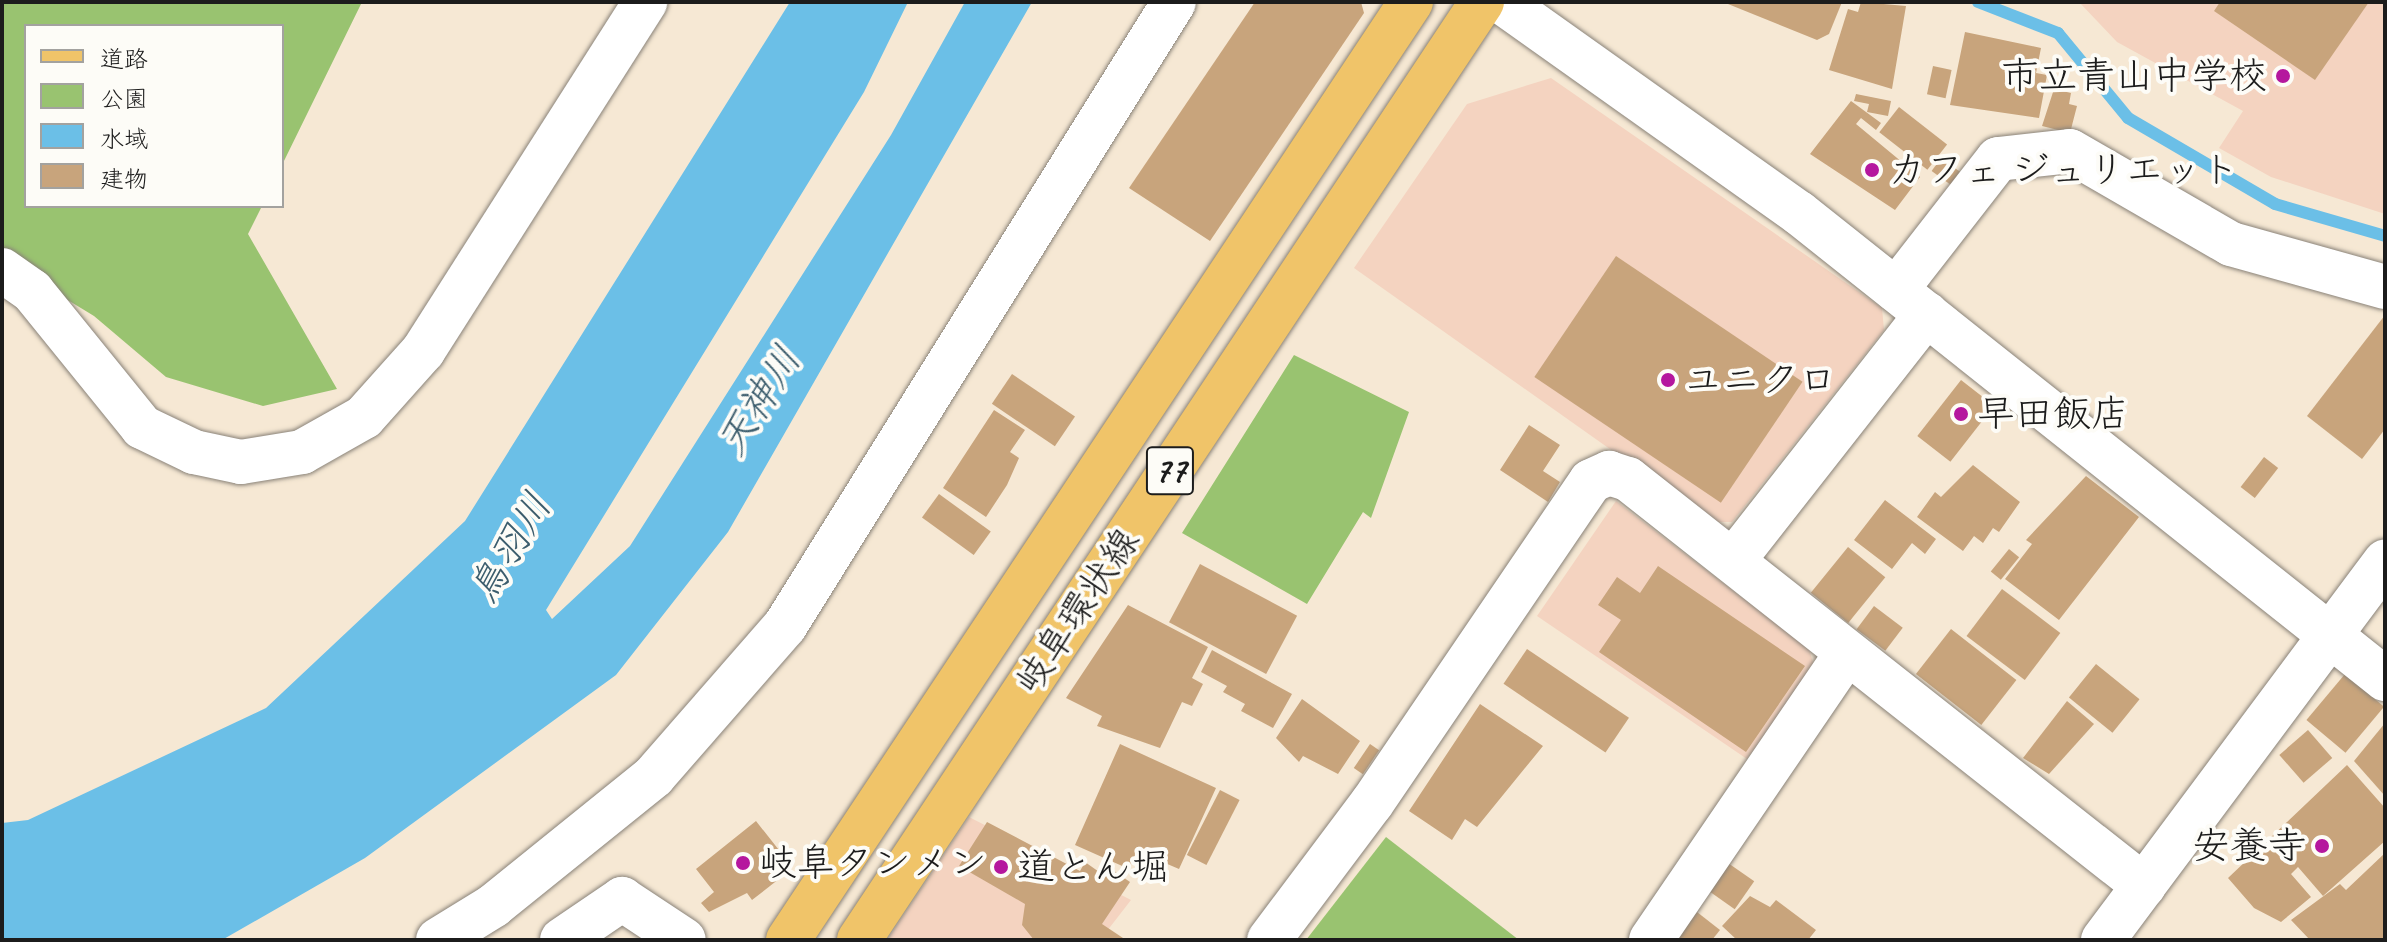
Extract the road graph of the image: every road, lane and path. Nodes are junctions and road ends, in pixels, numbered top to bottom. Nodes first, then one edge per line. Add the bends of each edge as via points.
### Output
1 (645, 2) edge
2 (1174, 2) edge
3 (1411, 2) edge
4 (1482, 2) edge
5 (1502, 2) edge
6 (2, 270) edge
7 (2385, 287) edge
8 (1912, 302) junction
9 (1733, 561) junction
10 (2385, 561) edge
11 (2327, 636) junction
12 (1846, 654) junction
13 (2385, 679) edge
14 (2144, 886) junction
15 (438, 940) edge
16 (562, 940) edge
17 (684, 940) edge
18 (788, 940) edge
19 (859, 940) edge
20 (1269, 940) edge
21 (1651, 940) edge
22 (2103, 940) edge

1 - 6 street via 423,351 364,417 302,452 241,462 194,452 142,427 32,291
2 - 15 street via 785,626 654,776 493,906
3 - 18 main road, 岐阜環状線 / 77
4 - 19 main road, 岐阜環状線 / 77
5 - 8 street
7 - 8 street via 2231,244 2070,151 1998,159
8 - 9 street
8 - 11 street via 2317,620
9 - 12 street
9 - 20 street via 1628,479 1609,473 1591,481 1372,803
10 - 11 street
11 - 13 street
11 - 14 street via 2322,655
12 - 14 street
12 - 21 street
14 - 22 street
16 - 17 street via 622,899

